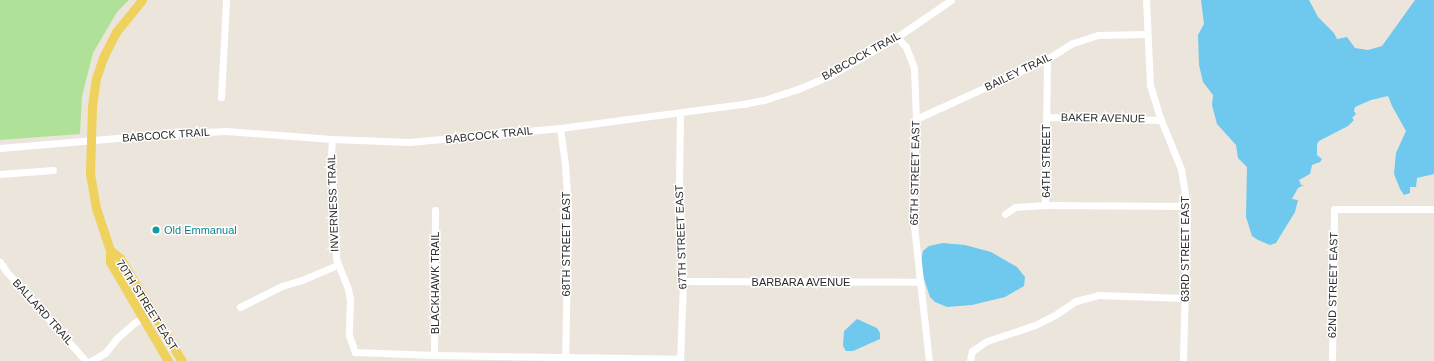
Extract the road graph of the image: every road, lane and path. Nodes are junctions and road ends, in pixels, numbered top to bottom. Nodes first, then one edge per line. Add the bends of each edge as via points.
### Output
1 (142, 0) edge
2 (226, 0) edge
3 (951, 0) edge
4 (1146, 0) edge
5 (1146, 34) junction
6 (897, 37) junction
7 (1047, 59) junction
8 (220, 97) dead end
9 (680, 113) junction
10 (1046, 117) junction
11 (916, 119) junction
12 (1161, 120) junction
13 (560, 128) junction
14 (332, 139) junction
15 (90, 141) junction
16 (0, 148) edge
17 (53, 170) dead end
18 (0, 174) edge
19 (1045, 205) junction
20 (1187, 206) junction
21 (1434, 209) edge
22 (435, 210) dead end
23 (1005, 214) dead end
24 (110, 250) junction
25 (0, 262) edge
26 (337, 265) junction
27 (683, 281) junction
28 (919, 282) junction
29 (1185, 298) junction
30 (240, 307) dead end
31 (144, 318) junction
32 (434, 356) junction
33 (565, 359) edge
34 (680, 360) edge
35 (86, 361) edge
36 (91, 361) edge
37 (168, 361) edge
38 (182, 361) edge
39 (929, 361) edge
40 (970, 361) edge
41 (1184, 361) edge
42 (1332, 361) edge

1 - 15 main road, 70TH STREET EAST via 118,29 103,58 92,98
2 - 8 street
3 - 6 street, BABCOCK TRAIL
4 - 5 street, 63RD STREET EAST
5 - 7 street, BAILEY TRAIL via 1098,35 1073,42
5 - 12 street, 63RD STREET EAST via 1150,85
6 - 9 street, BABCOCK TRAIL via 832,75 798,89 764,100
6 - 11 street, 65TH STREET EAST via 906,47 914,68
7 - 10 street, 64TH STREET
7 - 11 street, BAILEY TRAIL
9 - 13 street, BABCOCK TRAIL
9 - 27 street, 67TH STREET EAST via 679,184
10 - 12 street, BAKER AVENUE
10 - 19 street, 64TH STREET
11 - 28 street, 65TH STREET EAST via 912,217
12 - 20 street, 63RD STREET EAST via 1181,169
13 - 14 street, BABCOCK TRAIL via 409,142
13 - 33 street, 68TH STREET EAST via 568,209
14 - 15 street, BABCOCK TRAIL via 226,131
14 - 26 street, INVERNESS TRAIL via 330,169
15 - 16 street, BABCOCK TRAIL
15 - 24 main road, 70TH STREET EAST via 90,174 96,208
17 - 18 street
19 - 20 street
19 - 23 street via 1015,207
20 - 29 street, 63RD STREET EAST
21 - 42 street, 62ND STREET EAST via 1334,209
22 - 32 street, BLACKHAWK TRAIL
24 - 31 main road, 70TH STREET EAST via 110,262
24 - 38 main road, 70TH STREET EAST via 120,258
25 - 35 street, BALLARD TRAIL
26 - 30 street via 282,286
26 - 32 street, INVERNESS TRAIL via 348,289 350,335 355,352
27 - 28 street, BARBARA AVENUE
27 - 34 street, 67TH STREET EAST
28 - 39 street, 65TH STREET EAST
29 - 40 street via 1098,295 1076,301 1035,325 987,341 972,351
29 - 41 street, 63RD STREET EAST
31 - 36 street via 117,338 105,353
31 - 37 main road, 70TH STREET EAST
32 - 33 street
33 - 34 street

